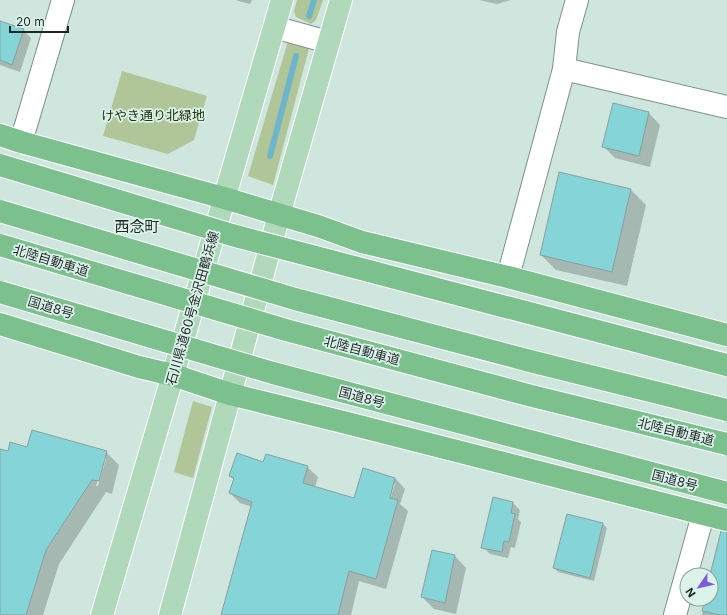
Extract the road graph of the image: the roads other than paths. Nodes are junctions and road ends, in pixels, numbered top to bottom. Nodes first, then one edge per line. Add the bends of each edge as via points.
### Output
1 (63, 0) edge
2 (282, 0) edge
3 (341, 0) edge
4 (577, 0) edge
5 (274, 27) junction
6 (328, 42) junction
7 (564, 69) junction
8 (727, 108) edge
9 (0, 135) edge
10 (21, 142) junction
11 (0, 165) edge
12 (224, 198) junction
13 (0, 211) edge
14 (279, 215) junction
15 (0, 244) edge
16 (508, 277) junction
17 (0, 292) edge
18 (0, 324) edge
19 (727, 335) edge
20 (727, 365) edge
21 (173, 375) junction
22 (230, 394) junction
23 (727, 410) edge
24 (727, 444) edge
25 (727, 493) edge
26 (702, 515) junction
27 (727, 520) edge
28 (102, 615) edge
29 (170, 615) edge
30 (675, 615) edge

1 - 10 street
2 - 5 main road, 石川県道60号金沢田鶴浜線
3 - 6 main road
4 - 7 street via 568,32
5 - 6 street
5 - 12 main road, 石川県道60号金沢田鶴浜線
6 - 14 main road
7 - 8 street
7 - 16 street
9 - 10 highway
10 - 12 highway
11 - 20 highway, bridge via 232,235
12 - 14 highway
12 - 21 main road, 石川県道60号金沢田鶴浜線
13 - 23 highway, bridge via 296,300
14 - 16 highway via 362,242
14 - 22 main road
15 - 24 highway, 北陸自動車道, bridge via 286,330 528,395
16 - 19 highway
17 - 25 highway, 国道8号, bridge via 273,373
18 - 21 highway
21 - 22 highway
21 - 28 main road, 石川県道60号金沢田鶴浜線
22 - 26 highway
22 - 29 main road
26 - 27 highway
26 - 30 street

